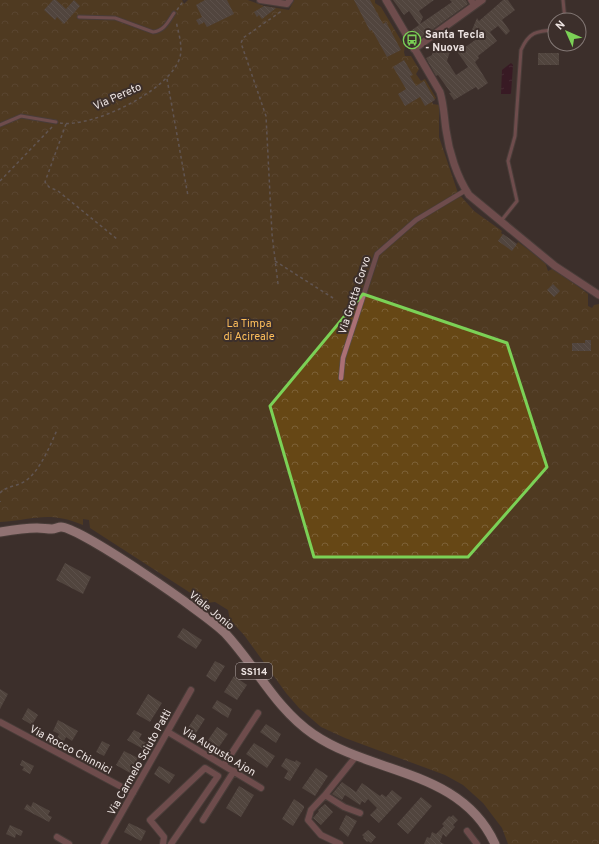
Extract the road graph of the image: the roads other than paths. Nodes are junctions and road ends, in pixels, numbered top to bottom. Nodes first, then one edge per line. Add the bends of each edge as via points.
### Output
1 (260, 0) edge
2 (386, 0) edge
3 (482, 0) edge
4 (563, 0) edge
5 (289, 2) edge
6 (473, 3) edge
7 (564, 12) edge
8 (174, 13) road end
9 (79, 17) dead end
10 (547, 30) edge
11 (414, 49) junction
12 (56, 122) road end
13 (0, 126) edge
14 (466, 190) junction
15 (501, 221) junction
16 (599, 296) edge
17 (341, 378) dead end
18 (0, 532) edge
19 (191, 690) dead end
20 (258, 713) dead end
21 (0, 722) edge
22 (168, 732) junction
23 (357, 755) junction
24 (224, 765) junction
25 (234, 771) junction
26 (261, 788) dead end
27 (133, 793) junction
28 (325, 795) junction
29 (360, 812) dead end
30 (203, 820) dead end
31 (467, 831) dead end
32 (57, 837) dead end
33 (69, 844) edge
34 (104, 844) edge
35 (163, 844) edge
36 (171, 844) edge
37 (340, 844) edge
38 (477, 844) edge
39 (495, 844) edge

1 - 5 street
2 - 11 street
3 - 6 street
4 - 7 lane
6 - 11 street
8 - 9 lane via 159,32 115,18
10 - 15 lane via 538,30 534,33 521,50 515,136 508,161 518,197
11 - 14 street via 440,92 448,142
12 - 13 lane via 21,116
14 - 15 street via 474,200
14 - 17 street, Via Grotta Corvo via 416,220 377,254 343,358
15 - 16 street via 570,277
18 - 23 main road, Viale Jonio / SS114 via 61,527 83,534 213,622 238,648 288,715 315,736
19 - 22 street, Via Carmelo Sciuto Patti
20 - 24 street
21 - 27 street, Via Rocco Chinnici
22 - 24 street, Via Augusto Ajon
22 - 27 street, Via Carmelo Sciuto Patti
23 - 28 street
23 - 39 main road, Viale Jonio / SS114 via 430,783 453,795 474,814
24 - 25 street, Via Augusto Ajon
25 - 26 street, Via Augusto Ajon
25 - 30 street
27 - 34 street, Via Carmelo Sciuto Patti
28 - 29 street via 344,807
28 - 37 street via 311,810 308,820 322,835
31 - 38 street
32 - 33 street
35 - 36 street via 164,837 150,820 205,768 218,776

